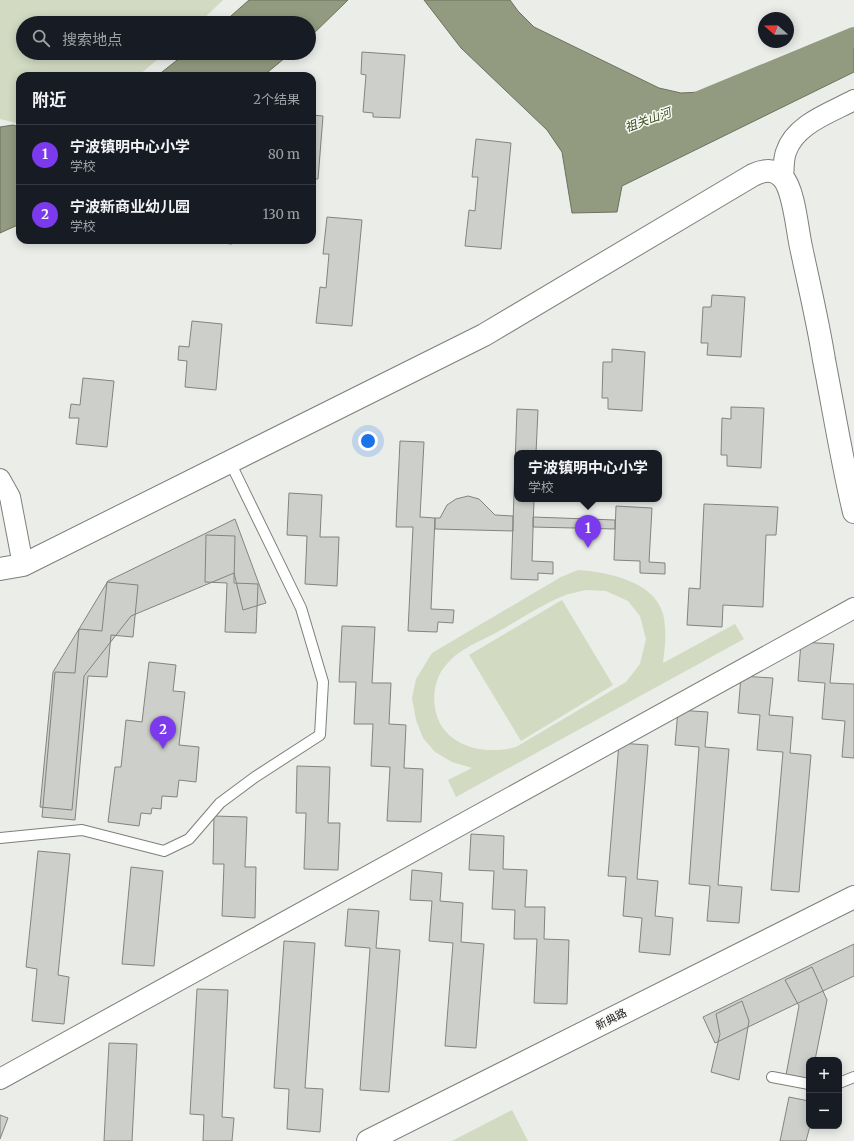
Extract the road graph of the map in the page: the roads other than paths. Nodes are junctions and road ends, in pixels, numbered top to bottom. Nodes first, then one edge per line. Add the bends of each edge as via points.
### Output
1 (854, 100) edge
2 (783, 177) junction
3 (230, 462) junction
4 (0, 479) edge
5 (854, 512) edge
6 (23, 565) junction
7 (0, 569) edge
8 (854, 608) edge
9 (0, 838) edge
10 (854, 897) edge
11 (772, 1077) dead end
12 (854, 1077) edge
13 (0, 1079) edge
14 (842, 1082) edge
15 (806, 1083) edge
16 (368, 1141) edge

1 - 2 street via 810,123 794,137 786,153
2 - 3 street via 773,171 764,170 753,174 484,335
2 - 5 street via 791,190 843,467
3 - 6 street
3 - 9 lane via 301,608 323,682 320,735 220,803 189,839 164,851 82,830
4 - 6 street via 10,497
6 - 7 street
8 - 13 street
10 - 16 street, 新典路
11 - 15 lane
12 - 14 lane

